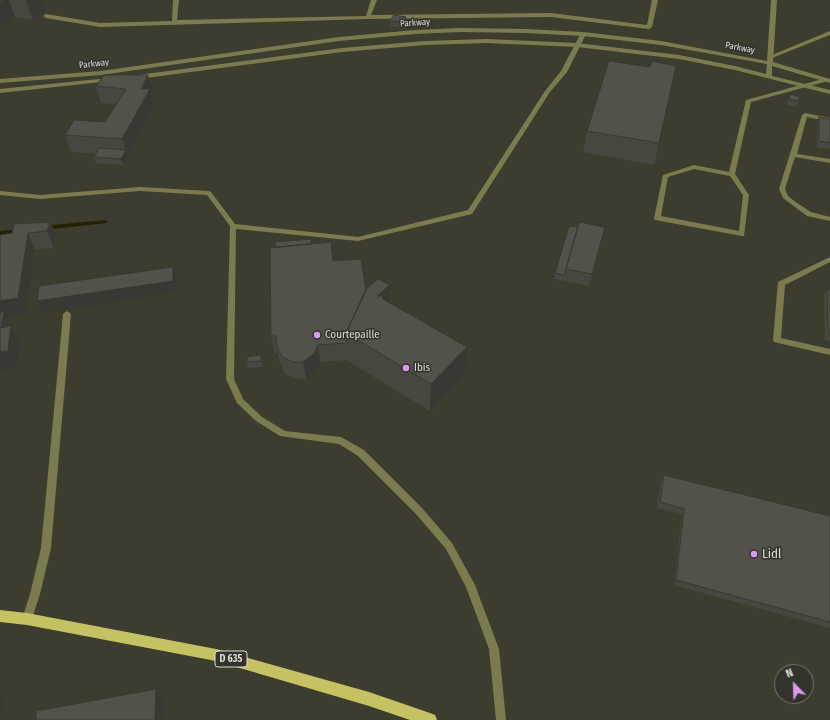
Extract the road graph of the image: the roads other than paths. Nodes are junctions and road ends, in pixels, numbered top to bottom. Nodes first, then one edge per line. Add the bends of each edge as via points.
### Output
1 (176, 0) edge
2 (374, 0) edge
3 (655, 0) edge
4 (774, 0) edge
5 (46, 16) dead end
6 (368, 17) junction
7 (174, 22) junction
8 (830, 33) edge
9 (583, 34) junction
10 (577, 46) junction
11 (770, 60) junction
12 (769, 76) junction
13 (132, 78) edge
14 (118, 79) edge
15 (828, 80) edge
16 (0, 81) edge
17 (805, 85) junction
18 (0, 91) edge
19 (830, 92) edge
20 (830, 120) edge
21 (793, 155) junction
22 (830, 161) edge
23 (732, 174) junction
24 (0, 193) edge
25 (830, 218) edge
26 (233, 226) junction
27 (830, 259) edge
28 (67, 314) dead end
29 (830, 352) edge
30 (0, 616) edge
31 (27, 619) junction
32 (430, 720) edge
33 (502, 720) edge

1 - 7 street
2 - 6 street
3 - 6 street via 648,27 551,15
4 - 11 street
5 - 7 street via 100,25
6 - 7 street
8 - 11 street
9 - 10 street
9 - 11 street, Parkway
9 - 16 street, Parkway via 493,30 408,33 269,48 133,69
10 - 12 street, Parkway via 679,57
10 - 13 street, Parkway via 487,41 406,44 308,53
10 - 26 street via 564,72 548,91 470,212 358,239
11 - 12 street
11 - 15 street, Parkway
12 - 17 street, Parkway
14 - 18 street, Parkway
15 - 17 street
17 - 19 street, Parkway
17 - 23 street via 748,101
20 - 21 street via 805,115
21 - 22 street
21 - 25 street via 782,189 785,197 809,214
23 - 23 street via 694,167 665,176 657,218 742,234 746,195
24 - 26 street via 40,197 140,189 209,193
26 - 33 street via 230,379 240,401 259,419 283,434 341,441 361,453 419,511 449,546 470,585 494,649
27 - 29 street via 782,284 777,340
28 - 31 street via 46,548
30 - 31 main road, D 635
31 - 32 main road, D 635 via 216,655 369,699

